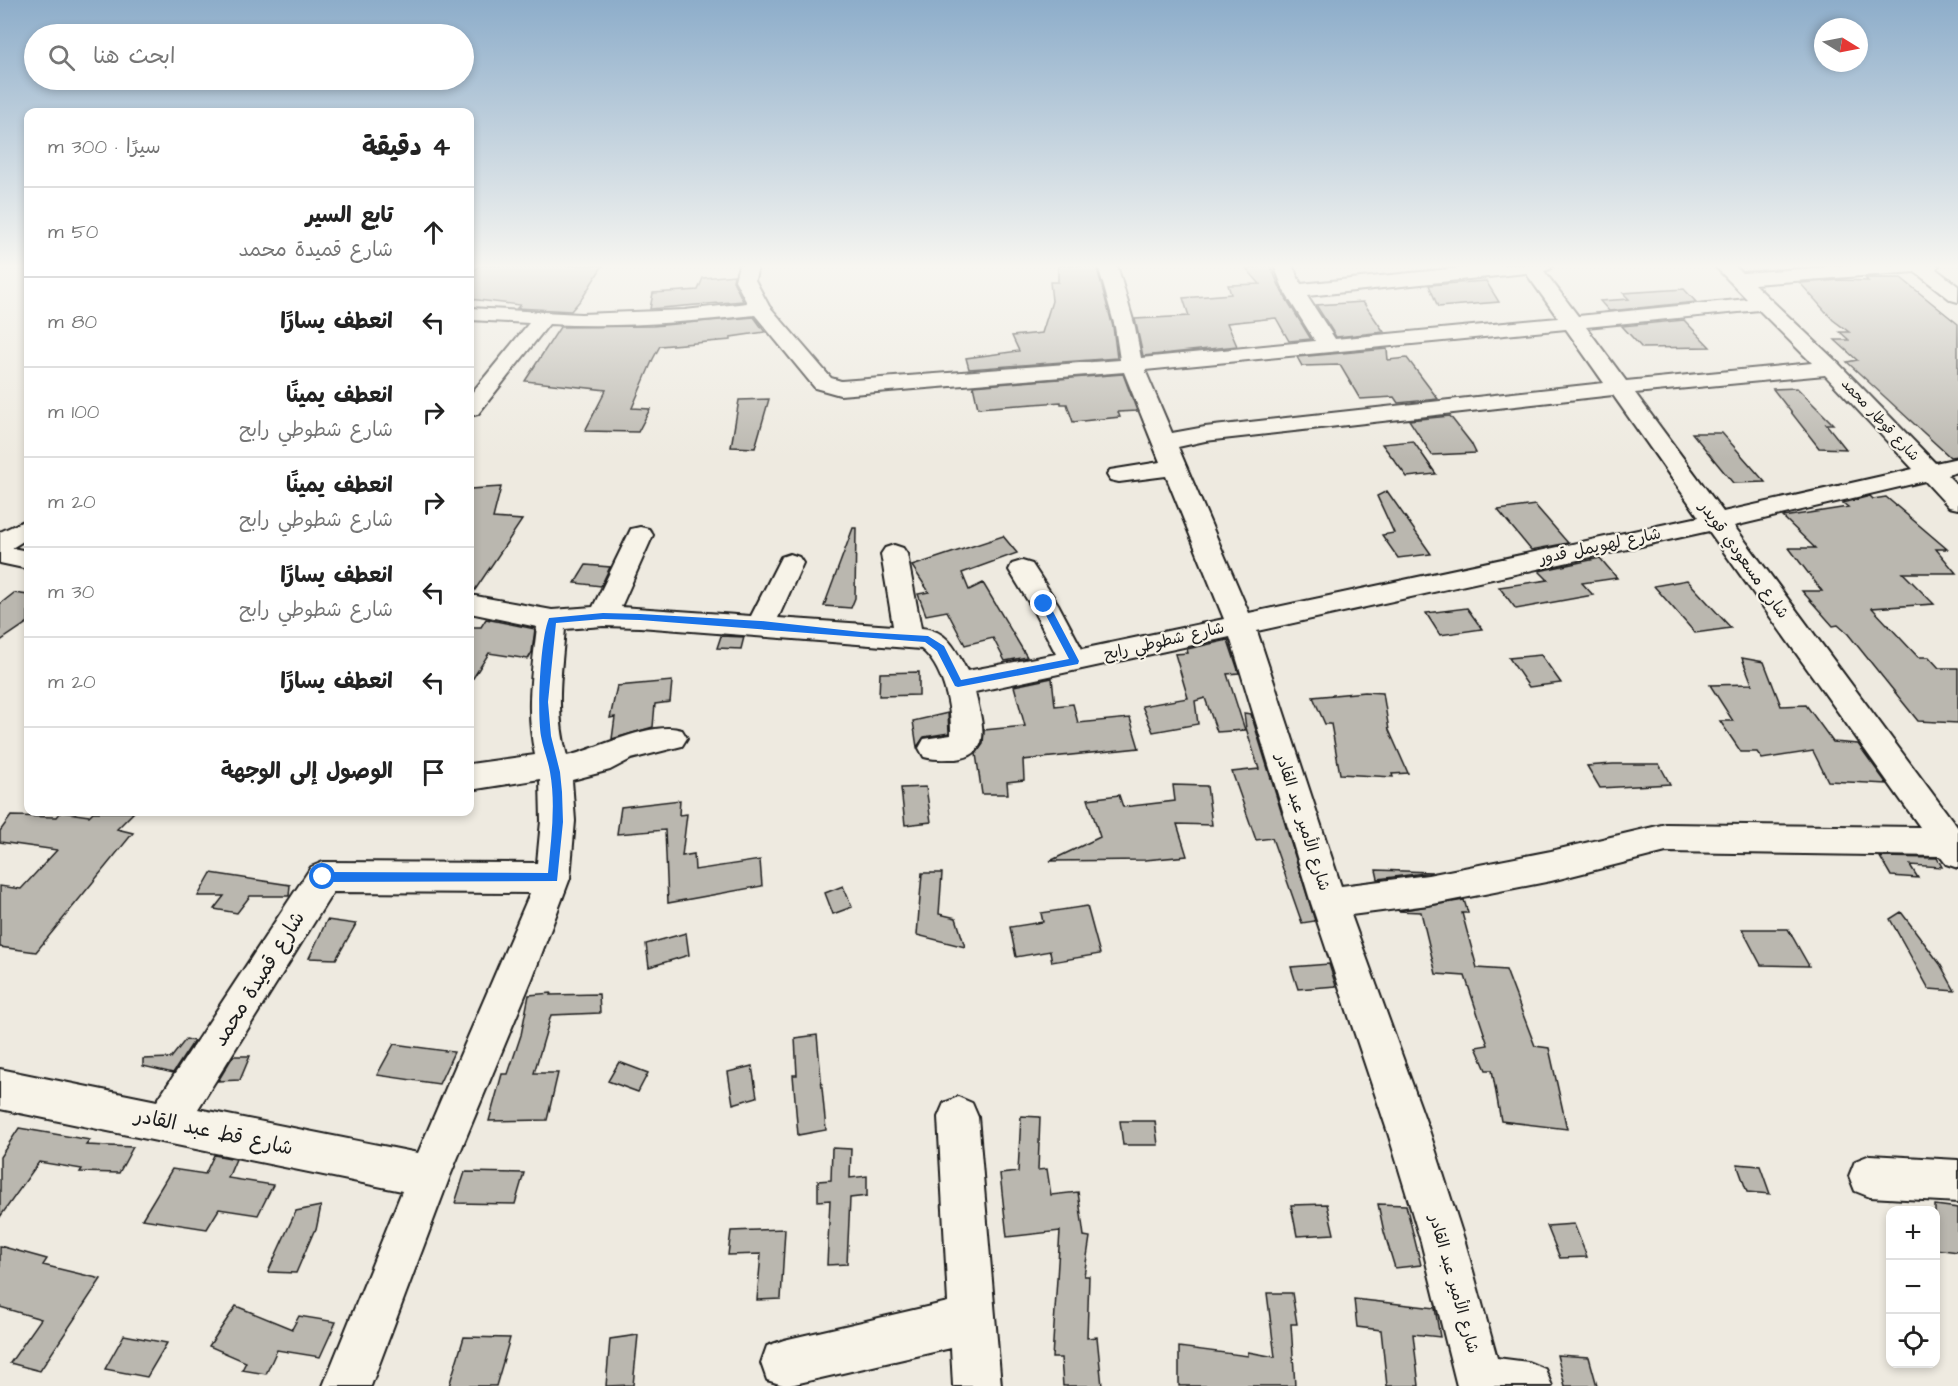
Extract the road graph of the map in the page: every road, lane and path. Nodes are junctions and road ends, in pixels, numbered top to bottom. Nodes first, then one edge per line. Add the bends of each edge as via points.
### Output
1 (534, 330) edge
2 (778, 330) edge
3 (1125, 330) edge
4 (1318, 330) edge
5 (1498, 330) edge
6 (1577, 330) edge
7 (1789, 330) edge
8 (1328, 345) junction
9 (1132, 365) junction
10 (1830, 368) junction
11 (1619, 388) junction
12 (474, 405) edge
13 (1165, 442) junction
14 (1958, 465) edge
15 (1175, 467) junction
16 (1928, 471) junction
17 (1119, 475) dead end
18 (1958, 501) edge
19 (1716, 521) junction
20 (24, 529) edge
21 (640, 535) dead end
22 (0, 543) edge
23 (0, 554) edge
24 (894, 554) dead end
25 (24, 559) edge
26 (790, 563) dead end
27 (1022, 570) dead end
28 (474, 605) edge
29 (603, 616) junction
30 (552, 620) junction
31 (761, 624) junction
32 (1240, 624) junction
33 (909, 638) junction
34 (1074, 661) junction
35 (958, 684) junction
36 (671, 738) dead end
37 (935, 748) dead end
38 (554, 768) junction
39 (474, 777) edge
40 (1954, 848) edge
41 (553, 878) junction
42 (1329, 903) junction
43 (0, 1089) edge
44 (958, 1117) dead end
45 (167, 1122) junction
46 (429, 1176) junction
47 (1870, 1176) dead end
48 (1958, 1181) edge
49 (971, 1320) junction
50 (784, 1363) dead end
51 (1481, 1383) edge
52 (347, 1386) edge
53 (977, 1386) edge
54 (1528, 1386) edge

1 - 12 street
2 - 9 street via 823,383 840,388
3 - 9 street, شارع الأمير عبد القادر
4 - 8 street
5 - 8 street
6 - 11 street, شارع مسعودي قويدر
7 - 10 street, شارع قوطار محمد
8 - 9 street
9 - 13 street, شارع الأمير عبد القادر
10 - 11 street
10 - 16 street, شارع قوطار محمد
11 - 13 street via 1205,434
11 - 19 street, شارع مسعودي قويدر
13 - 15 street, شارع الأمير عبد القادر
14 - 16 street, شارع لهويمل قدور
15 - 17 street
15 - 32 street, شارع الأمير عبد القادر
16 - 18 street, شارع قوطار محمد
16 - 19 street, شارع لهويمل قدور
19 - 32 street, شارع لهويمل قدور
19 - 40 street, شارع مسعودي قويدر
20 - 22 street
21 - 29 street
23 - 25 street
24 - 33 street
26 - 31 street
27 - 34 street
28 - 30 street
29 - 30 street
29 - 31 street
30 - 38 street via 543,702
31 - 33 street
32 - 34 street, شارع شطوطي رابح
32 - 42 street, شارع الأمير عبد القادر
33 - 35 street via 933,641
34 - 35 street, شارع شطوطي رابح
35 - 37 street via 967,741 961,746
36 - 38 street via 624,749 599,761
38 - 39 street
38 - 41 street via 558,822
40 - 42 street via 1666,838 1428,891
41 - 45 street, شارع قميدة محمد via 323,877
41 - 46 street
42 - 51 street, شارع الأمير عبد القادر via 1409,1133
43 - 45 street, شارع قط عبد القادر
44 - 49 street
45 - 46 street, شارع قط عبد القادر
46 - 52 street
47 - 48 street
49 - 50 street
49 - 53 street
51 - 54 street

